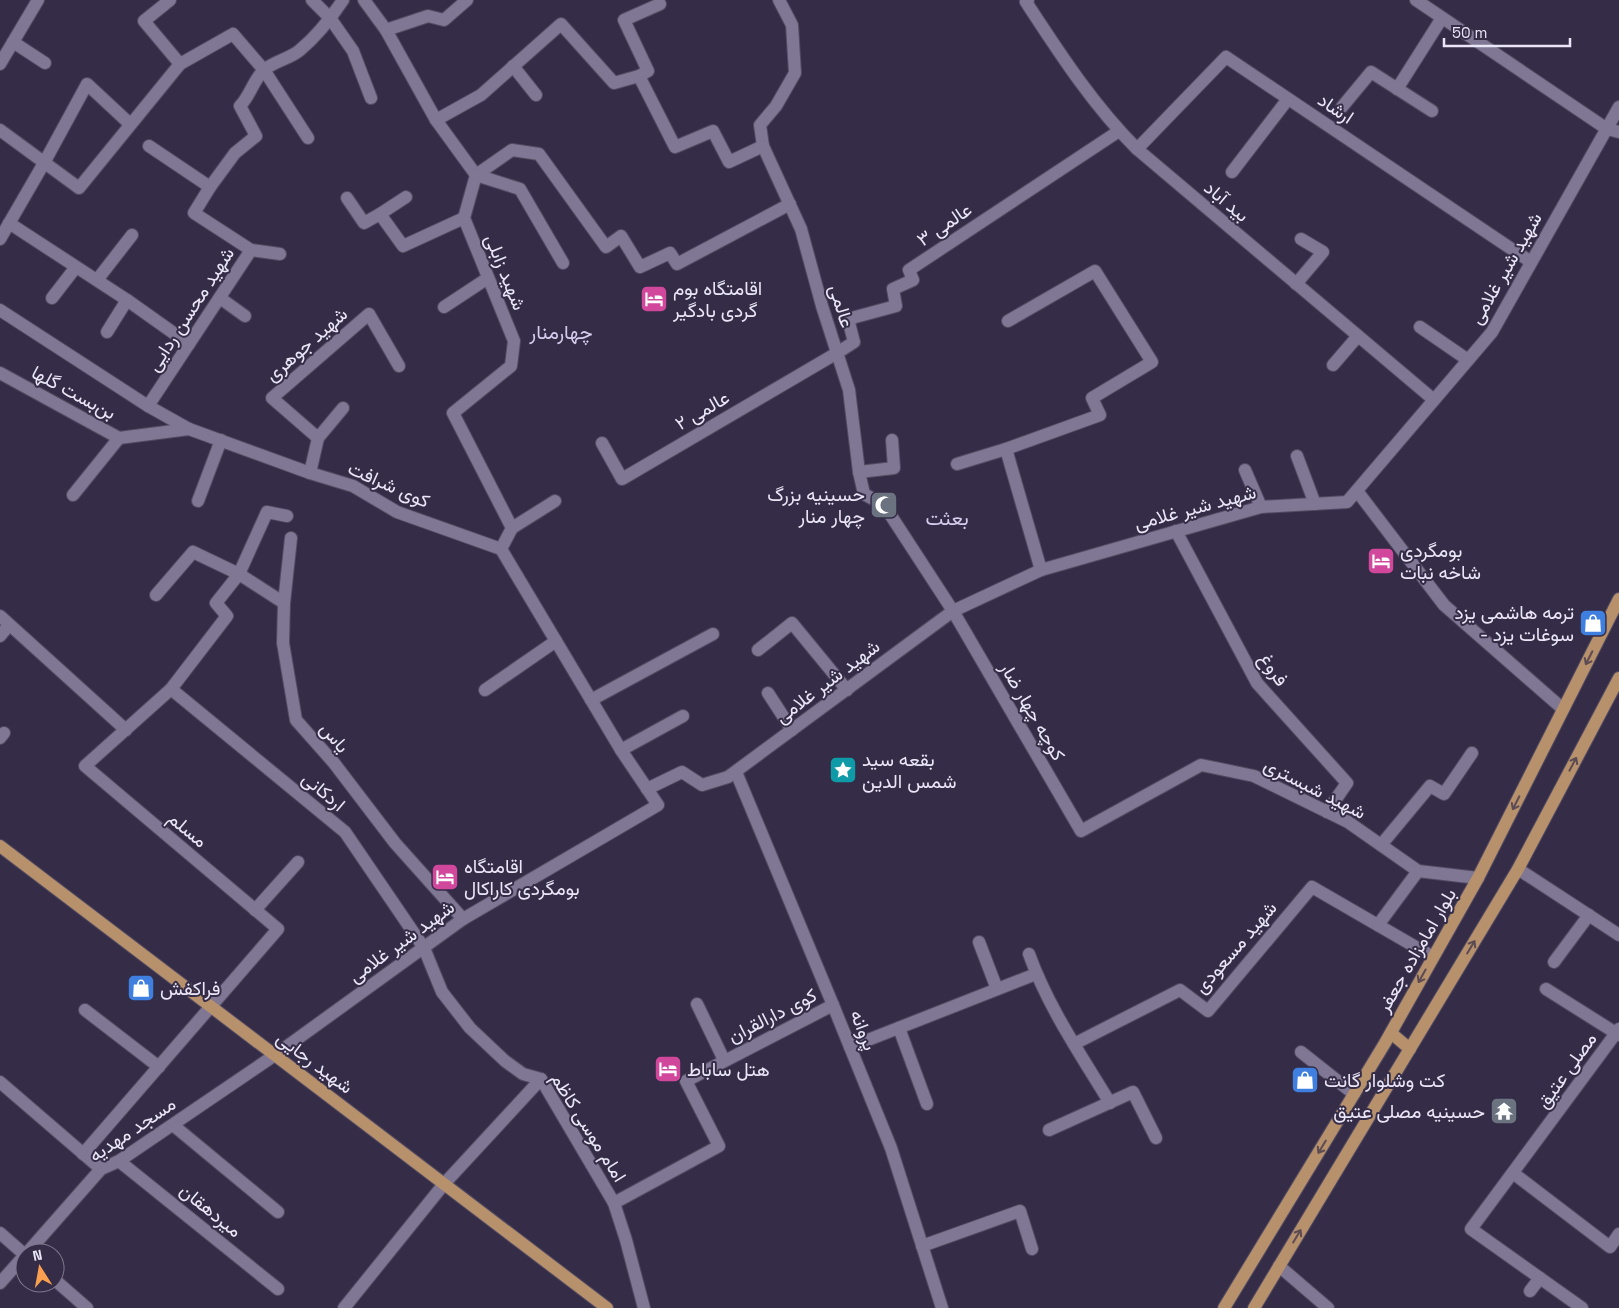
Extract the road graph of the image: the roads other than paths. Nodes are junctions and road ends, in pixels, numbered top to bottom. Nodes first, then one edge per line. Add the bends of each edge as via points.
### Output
1 (38, 0) edge
2 (170, 0) edge
3 (312, 0) edge
4 (343, 0) edge
5 (364, 0) edge
6 (467, 0) edge
7 (779, 0) edge
8 (1416, 0) edge
9 (1027, 1) edge
10 (660, 4) dead end
11 (330, 18) junction
12 (1442, 18) junction
13 (386, 30) junction
14 (13, 42) junction
15 (45, 62) dead end
16 (0, 64) edge
17 (180, 64) junction
18 (513, 66) junction
19 (264, 70) junction
20 (639, 76) junction
21 (1397, 89) junction
22 (536, 95) dead end
23 (371, 98) dead end
24 (1288, 99) junction
25 (1342, 106) dead end
26 (1619, 107) edge
27 (1432, 111) dead end
28 (436, 120) junction
29 (130, 124) junction
30 (0, 130) edge
31 (1613, 130) edge
32 (1119, 131) junction
33 (308, 138) dead end
34 (149, 146) dead end
35 (763, 146) junction
36 (1137, 149) junction
37 (44, 163) junction
38 (1232, 172) dead end
39 (476, 175) junction
40 (210, 187) junction
41 (406, 197) dead end
42 (347, 198) dead end
43 (790, 204) junction
44 (380, 214) junction
45 (464, 218) junction
46 (9, 223) junction
47 (132, 235) dead end
48 (1301, 238) dead end
49 (0, 239) edge
50 (251, 250) junction
51 (280, 254) dead end
52 (1531, 262) junction
53 (563, 263) dead end
54 (76, 267) junction
55 (488, 278) junction
56 (97, 280) junction
57 (1296, 284) junction
58 (52, 298) dead end
59 (220, 298) junction
60 (127, 300) junction
61 (444, 307) dead end
62 (0, 310) edge
63 (245, 316) dead end
64 (1008, 321) dead end
65 (1420, 327) dead end
66 (107, 332) dead end
67 (1358, 336) junction
68 (189, 344) junction
69 (837, 353) junction
70 (1468, 360) junction
71 (400, 366) dead end
72 (1333, 366) dead end
73 (0, 373) edge
74 (1434, 400) junction
75 (148, 406) junction
76 (344, 408) dead end
77 (189, 429) junction
78 (119, 438) junction
79 (318, 438) junction
80 (221, 440) junction
81 (892, 440) dead end
82 (602, 443) dead end
83 (1006, 449) junction
84 (1297, 456) dead end
85 (957, 464) dead end
86 (1245, 470) dead end
87 (859, 472) junction
88 (310, 473) junction
89 (1357, 490) junction
90 (73, 494) dead end
91 (198, 501) dead end
92 (555, 501) dead end
93 (1315, 504) junction
94 (1261, 507) junction
95 (287, 516) dead end
96 (512, 528) junction
97 (1176, 531) junction
98 (291, 538) dead end
99 (501, 548) junction
100 (1041, 570) junction
101 (239, 574) junction
102 (156, 595) dead end
103 (1619, 598) edge
104 (284, 603) junction
105 (953, 611) junction
106 (4, 620) edge
107 (713, 634) dead end
108 (0, 636) edge
109 (556, 641) junction
110 (758, 650) dead end
111 (1619, 678) edge
112 (171, 689) junction
113 (485, 690) dead end
114 (847, 690) junction
115 (768, 692) dead end
116 (591, 700) junction
117 (1563, 709) junction
118 (682, 716) dead end
119 (126, 730) junction
120 (792, 730) junction
121 (621, 750) junction
122 (1472, 754) dead end
123 (736, 772) junction
124 (647, 789) junction
125 (1327, 812) junction
126 (1081, 831) joint
127 (1381, 845) junction
128 (0, 846) edge
129 (298, 862) dead end
130 (1518, 869) junction
131 (1418, 871) junction
132 (1478, 878) junction
133 (255, 910) junction
134 (1589, 915) junction
135 (463, 919) junction
136 (1378, 925) junction
137 (1619, 935) edge
138 (979, 942) dead end
139 (424, 948) junction
140 (1028, 954) dead end
141 (1433, 957) junction
142 (1554, 962) dead end
143 (1036, 974) junction
144 (997, 990) junction
145 (1546, 990) dead end
146 (697, 1004) dead end
147 (833, 1005) junction
148 (211, 1007) junction
149 (85, 1010) dead end
150 (899, 1028) junction
151 (1618, 1032) edge
152 (1390, 1033) junction
153 (1074, 1044) junction
154 (850, 1047) junction
155 (1410, 1049) junction
156 (1301, 1052) dead end
157 (274, 1055) junction
158 (724, 1060) junction
159 (159, 1068) junction
160 (541, 1079) junction
161 (0, 1082) edge
162 (1354, 1094) junction
163 (1110, 1103) junction
164 (927, 1104) dead end
165 (172, 1125) junction
166 (1049, 1130) dead end
167 (1156, 1138) dead end
168 (83, 1154) junction
169 (119, 1161) junction
170 (101, 1169) junction
171 (1512, 1173) junction
172 (444, 1184) junction
173 (614, 1203) junction
174 (278, 1212) dead end
175 (0, 1233) edge
176 (1619, 1234) edge
177 (36, 1243) edge
178 (15, 1245) edge
179 (922, 1246) junction
180 (1032, 1249) dead end
181 (15, 1266) edge
182 (1279, 1266) junction
183 (1540, 1278) junction
184 (0, 1283) edge
185 (65, 1289) edge
186 (278, 1289) dead end
187 (1530, 1291) dead end
188 (87, 1308) edge
189 (344, 1308) edge
190 (607, 1308) edge
191 (644, 1308) edge
192 (942, 1308) edge
193 (1224, 1308) edge
194 (1254, 1308) edge
195 (1328, 1308) edge
196 (1582, 1308) edge

1 - 14 street
2 - 17 street via 144,21
3 - 11 street
4 - 11 street, شهید محسن ردایی
5 - 13 street
6 - 13 street via 444,20 428,16
7 - 35 street, عالمی via 792,25 795,73 776,106 760,125
8 - 12 street
9 - 32 street, بید آباد via 1075,77
10 - 20 street via 624,20 648,71
11 - 19 street, شهید محسن ردایی via 299,50
11 - 23 street via 353,50
12 - 21 street
12 - 31 street
13 - 28 street
14 - 15 street
14 - 16 street
17 - 19 street via 234,34
17 - 29 street
18 - 20 street via 561,24 614,83
18 - 22 street
18 - 28 street via 481,95
19 - 33 street
19 - 40 street, شهید محسن ردایی via 240,106 256,136 235,153
20 - 35 street via 676,148 713,131 729,162
21 - 25 street via 1371,72
21 - 27 street
24 - 36 street, ارشاد via 1226,57
24 - 38 street
24 - 52 street, ارشاد
26 - 31 street, شهید شیر غلامی
28 - 39 street
29 - 37 street via 79,188
29 - 37 street via 87,84
30 - 37 street
31 - 52 street, شهید شیر غلامی
32 - 36 street, بید آباد
32 - 69 street, عالمی ۳ via 909,270 913,280 893,289 896,306 848,319 854,342
34 - 40 street
35 - 43 street, عالمی
36 - 57 street, بید آباد
37 - 46 street
39 - 43 street via 512,150 539,154 606,247 621,236 640,267 670,252 677,264
39 - 45 street, شهید زابلی
39 - 53 street via 520,188
40 - 50 street, شهید محسن ردایی via 194,213
41 - 44 street
42 - 44 street via 364,223
43 - 69 street, عالمی via 801,229
44 - 45 street via 403,246
45 - 55 street, شهید زابلی
46 - 49 street
46 - 54 street
47 - 56 street
48 - 57 street via 1323,252
50 - 51 street
50 - 59 street, شهید محسن ردایی
52 - 70 street, شهید شیر غلامی via 1492,332
54 - 56 street
54 - 58 street
55 - 61 street
55 - 96 street, شهید زابلی via 514,341 511,366 453,413
56 - 60 street
57 - 67 street, بید آباد
59 - 63 street
59 - 68 street, شهید محسن ردایی
60 - 66 street
60 - 68 street
62 - 75 street, کوی شرافت
64 - 83 street via 1095,272 1152,362 1092,398 1100,415
65 - 70 street
67 - 72 street
67 - 74 street, بید آباد
68 - 75 street, شهید محسن ردایی
69 - 82 street, عالمی ۲ via 622,479
69 - 87 street, عالمی via 849,390
70 - 74 street, شهید شیر غلامی
71 - 79 street, شهید جوهری via 369,314 272,398
73 - 78 street, بن‌بست گلها
74 - 89 street, شهید شیر غلامی
75 - 77 street, کوی شرافت
76 - 79 street
77 - 78 street
77 - 80 street, کوی شرافت
78 - 90 street, بن‌بست گلها
79 - 88 street
80 - 88 street, کوی شرافت
80 - 91 street
81 - 87 street via 894,468
83 - 85 street
83 - 100 street
84 - 93 street
86 - 94 street
87 - 105 street, عالمی via 864,494 884,505
88 - 99 street, کوی شرافت via 353,486 397,512
89 - 93 street, شهید شیر غلامی via 1347,502
89 - 117 street via 1444,605
92 - 96 street
93 - 94 street, شهید شیر غلامی
94 - 97 street, شهید شیر غلامی
95 - 101 street via 267,512
96 - 99 street
97 - 100 street, شهید شیر غلامی
97 - 125 street, فروغ via 1257,683 1347,783
98 - 104 street, یاس
99 - 109 street
100 - 105 street, شهید شیر غلامی
101 - 102 street via 193,552
101 - 104 street
101 - 112 street, مسلم via 216,603 227,616
103 -> 117 main road, بلوار امامزاده جعفر
104 - 135 street, یاس via 283,643 296,720 395,843
105 - 114 street, شهید شیر غلامی
105 - 126 street, کوچه چهار ضار
106 - 108 street
106 - 119 street
107 - 116 street
109 - 113 street
109 - 116 street
110 - 114 street via 792,622
130 -> 111 main road
112 - 119 street, مسلم
112 - 139 street, اردکانی via 345,832
114 - 120 street, شهید شیر غلامی
115 - 120 street
116 - 121 street
117 -> 132 main road, بلوار امامزاده جعفر
118 - 121 street
119 - 133 street, مسلم via 85,766
120 - 123 street, شهید شیر غلامی
121 - 124 street
122 - 127 street via 1444,794 1430,786
123 - 124 street, شهید شیر غلامی via 702,785 682,772
123 - 147 street, پروانه
124 - 135 street, شهید شیر غلامی via 658,805
125 - 126 street, شهید شبستری via 1254,776 1201,765
125 - 127 street, شهید شبستری
127 - 131 street, شهید شبستری
128 - 148 main road, شهید رجایی
129 - 133 street
130 - 134 street
155 -> 130 main road
131 - 132 street, شهید شبستری
131 - 136 street
132 - 141 main road, بلوار امامزاده جعفر
133 - 148 street, مسلم via 278,929
134 - 137 street
134 - 142 street
135 - 139 street, شهید شیر غلامی
136 - 141 street, شهید مسعودی
136 - 153 street, شهید مسعودی via 1312,887 1208,1011 1180,990
138 - 144 street
139 - 157 street, شهید شیر غلامی
139 - 160 street, امام موسی کاظم via 442,992 470,1028 517,1070
140 - 143 street
141 -> 152 main road, بلوار امامزاده جعفر
143 - 144 street
143 - 153 street
144 - 150 street
145 - 151 street
146 - 158 street
147 - 154 street, پروانه
147 - 158 street, کوی دارالقران
148 - 157 main road, شهید رجایی
148 - 159 street
149 - 159 street
150 - 154 street
150 - 164 street
151 - 171 street, مصلی عتیق
152 - 155 main road
152 - 162 main road, بلوار امامزاده جعفر
153 - 163 street
154 - 179 street, پروانه via 891,1148
182 -> 155 main road
156 - 162 street
157 - 165 street, مسجد مهدیه
157 - 172 main road, شهید رجایی
158 - 173 street, کوی دارالقران via 686,1081 719,1146
159 - 168 street
160 - 172 street
160 - 173 street, امام موسی کاظم
161 - 168 street
162 -> 193 main road, بلوار امامزاده جعفر
163 - 166 street
163 - 167 street via 1133,1092
165 - 169 street, مسجد مهدیه
165 - 174 street
168 - 170 street
169 - 170 street, مسجد مهدیه
169 - 186 street, میردهقان
170 - 177 street, مسجد مهدیه
171 - 176 street via 1610,1247
171 - 183 street, مصلی عتیق via 1471,1230
172 - 189 street
172 - 190 main road, شهید رجایی
173 - 191 street, امام موسی کاظم
175 - 178 street
179 - 180 street via 1020,1211
179 - 192 street, پروانه
181 - 184 street, مسجد مهدیه
182 - 194 main road
182 - 195 street
183 - 187 street
183 - 196 street
185 - 188 street

